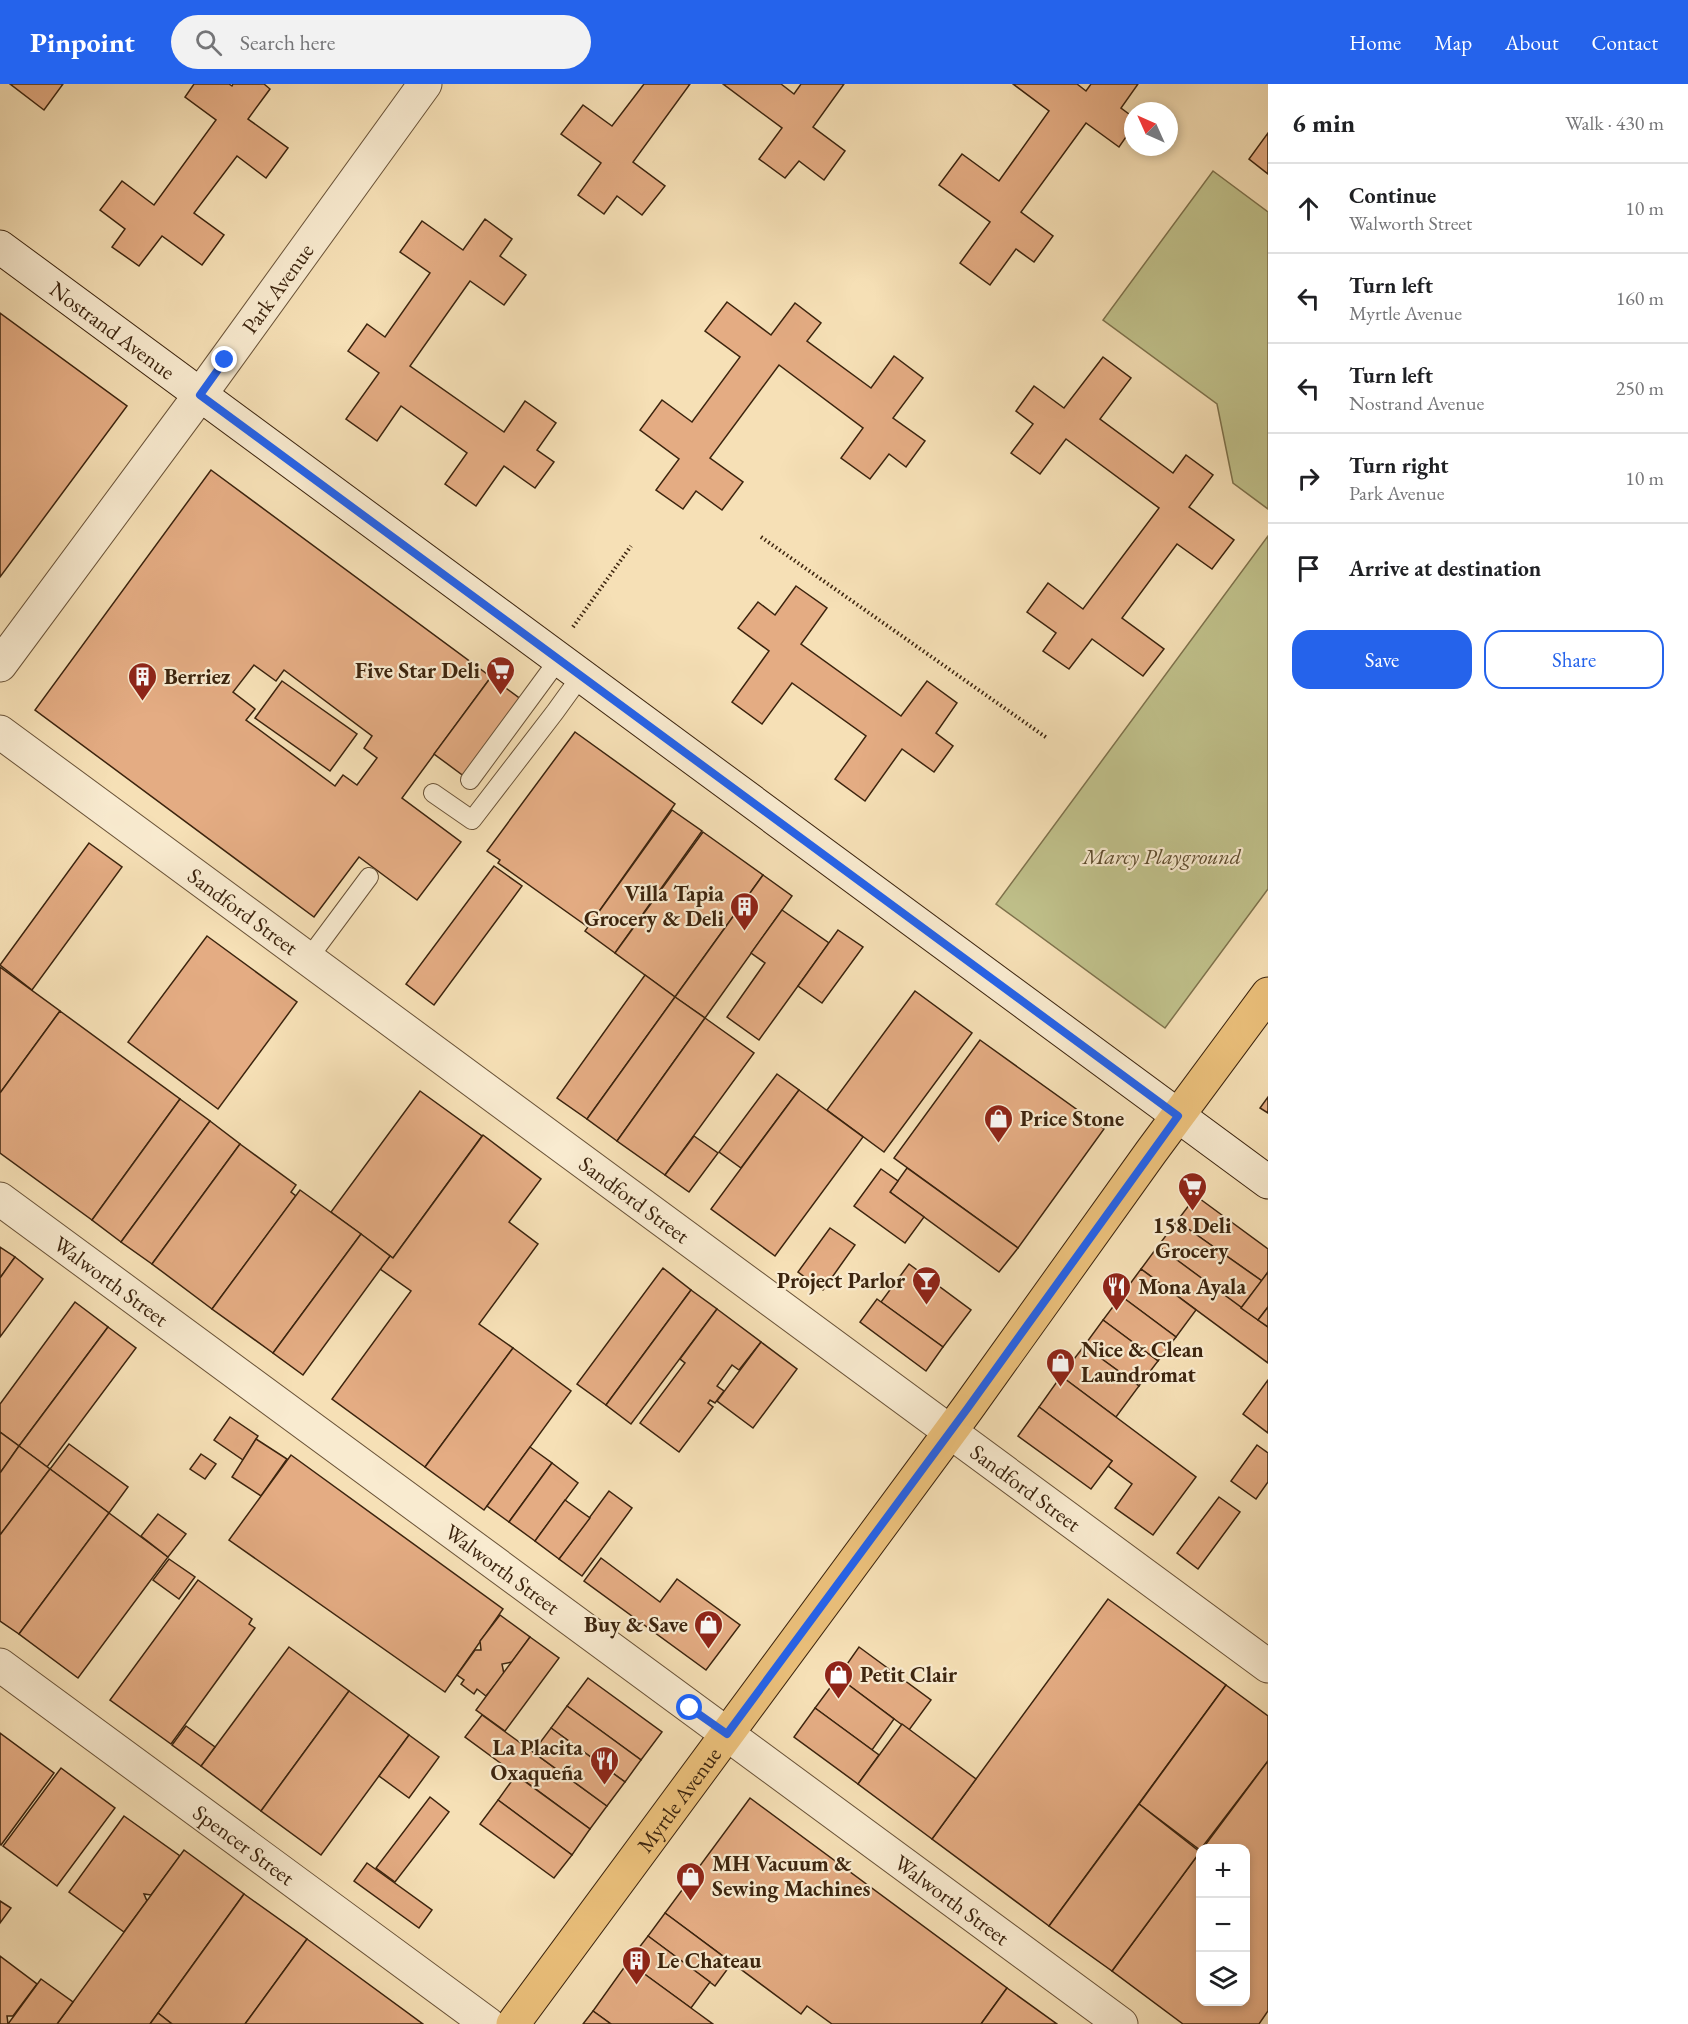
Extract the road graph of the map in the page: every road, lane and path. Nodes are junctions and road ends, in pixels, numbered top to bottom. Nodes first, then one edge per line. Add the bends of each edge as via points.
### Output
1 (426, 84) edge
2 (0, 247) edge
3 (200, 395) junction
4 (761, 537) dead end
5 (631, 546) dead end
6 (564, 663) junction
7 (0, 665) edge
8 (0, 732) edge
9 (1047, 738) dead end
10 (470, 780) dead end
11 (433, 793) dead end
12 (369, 877) dead end
13 (308, 959) junction
14 (1268, 994) edge
15 (1178, 1116) junction
16 (1268, 1182) edge
17 (0, 1199) edge
18 (950, 1432) junction
19 (0, 1665) edge
20 (1268, 1666) edge
21 (727, 1734) junction
22 (1116, 2023) edge
23 (488, 2024) edge
24 (513, 2024) edge

1 - 3 street, Park Avenue
2 - 3 street, Nostrand Avenue
3 - 6 street, Nostrand Avenue
3 - 7 street, Park Avenue
4 - 9 path
5 - 6 path
6 - 10 lane
6 - 11 lane via 555,712 472,819
6 - 15 street, Nostrand Avenue
8 - 13 street, Sandford Street
12 - 13 lane
13 - 18 street, Sandford Street
14 - 15 main road, Myrtle Avenue
15 - 16 street, Nostrand Avenue
15 - 18 main road, Myrtle Avenue
17 - 21 street, Walworth Street
18 - 20 street, Sandford Street
18 - 21 main road, Myrtle Avenue
19 - 23 street, Spencer Street
21 - 22 street, Walworth Street
21 - 24 main road, Myrtle Avenue

